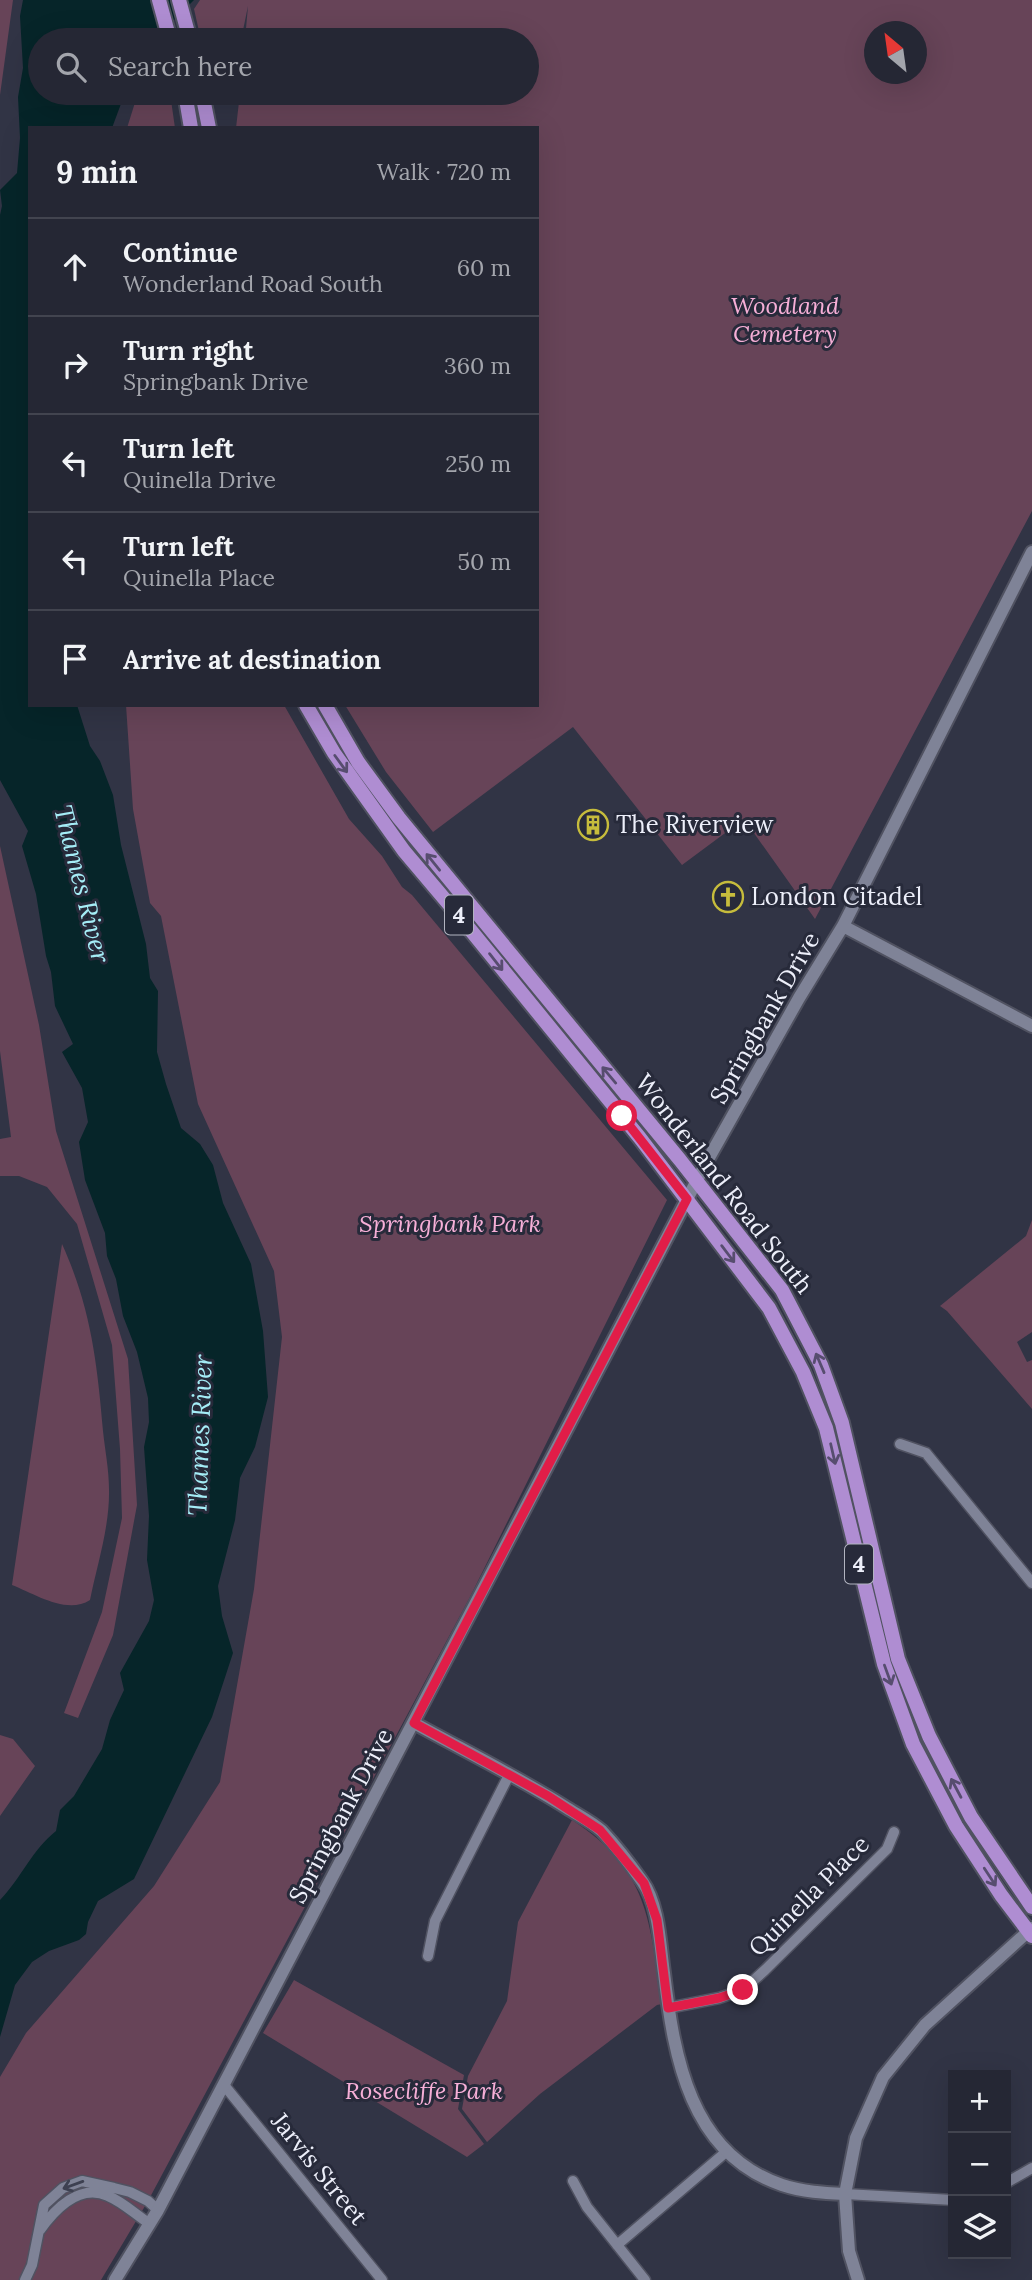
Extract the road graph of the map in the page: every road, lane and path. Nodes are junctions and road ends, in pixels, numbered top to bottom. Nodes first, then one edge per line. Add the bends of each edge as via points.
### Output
1 (159, 0) edge
2 (179, 0) edge
3 (167, 28) edge
4 (187, 28) edge
5 (187, 105) edge
6 (204, 105) edge
7 (191, 126) edge
8 (209, 126) edge
9 (1032, 552) edge
10 (307, 707) edge
11 (326, 707) edge
12 (843, 926) junction
13 (1032, 1026) edge
14 (697, 1181) junction
15 (687, 1199) junction
16 (900, 1444) dead end
17 (1032, 1583) edge
18 (414, 1723) junction
19 (509, 1775) junction
20 (894, 1832) dead end
21 (1032, 1907) edge
22 (1031, 1932) edge
23 (428, 1956) dead end
24 (668, 2008) junction
25 (224, 2085) junction
26 (726, 2152) junction
27 (1032, 2168) edge
28 (1011, 2180) edge
29 (573, 2181) dead end
30 (845, 2194) junction
31 (948, 2200) edge
32 (158, 2210) junction
33 (149, 2224) junction
34 (38, 2233) junction
35 (617, 2245) junction
36 (25, 2280) edge
37 (115, 2280) edge
38 (382, 2280) edge
39 (645, 2280) edge
40 (858, 2280) edge

1 - 3 main road
2 - 4 main road
5 - 7 main road
6 - 8 main road
9 - 12 main road, Springbank Drive
10 -> 15 main road, Wonderland Road South / 4 via 404,852
14 -> 11 main road, Wonderland Road South / 4 via 399,818 358,762
12 - 13 main road
12 - 14 main road, Springbank Drive
14 - 15 main road, Springbank Drive
21 -> 14 main road, Wonderland Road South / 4 via 971,1817 929,1736 898,1659 847,1438 821,1365 782,1290
15 - 18 main road, Springbank Drive
15 -> 22 main road, Wonderland Road South / 4 via 769,1308 803,1372 826,1428 884,1664 913,1744 956,1826
16 - 17 street via 926,1453
18 - 19 main road
18 - 25 main road, Springbank Drive
19 - 23 street via 435,1921
19 - 24 main road via 600,1830 644,1883 657,1920
20 - 24 street, Quinella Place via 887,1849 743,1990
22 - 30 main road via 925,2025 883,2077 856,2138
24 - 26 main road via 695,2109
25 - 32 main road, Springbank Drive
25 - 38 street, Jarvis Street
26 - 30 main road via 749,2170 782,2185
26 - 35 street
27 - 28 street
29 - 35 street
30 - 31 street
30 - 40 main road via 849,2251
32 - 33 main road, Springbank Drive
32 -> 34 street via 130,2192 82,2181 64,2188 44,2206
33 - 34 street via 109,2196 93,2191 75,2196 54,2211
33 - 37 main road, Springbank Drive
34 - 36 street
35 - 39 street

